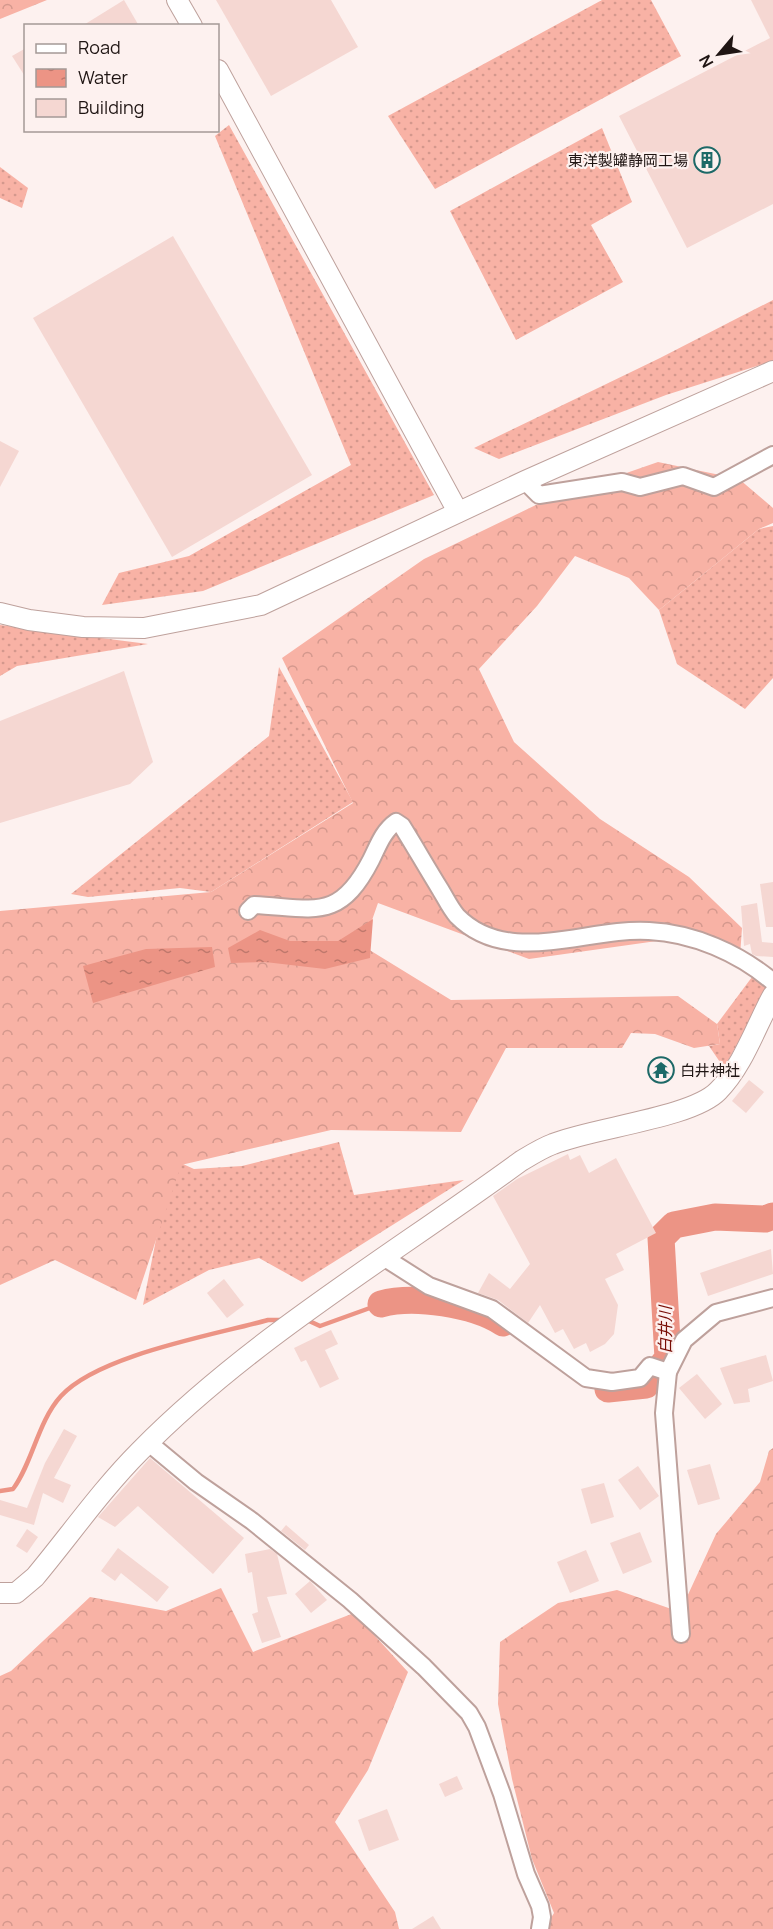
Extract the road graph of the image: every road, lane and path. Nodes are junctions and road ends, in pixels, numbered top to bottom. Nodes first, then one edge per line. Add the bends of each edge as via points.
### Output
1 (177, 0) edge
2 (191, 24) edge
3 (219, 72) edge
4 (773, 371) edge
5 (773, 455) edge
6 (525, 481) junction
7 (458, 512) junction
8 (0, 613) edge
9 (248, 911) dead end
10 (773, 981) edge
11 (773, 995) edge
12 (385, 1258) junction
13 (773, 1299) edge
14 (668, 1372) junction
15 (149, 1443) junction
16 (0, 1593) edge
17 (681, 1634) dead end
18 (540, 1929) edge

1 - 2 street
3 - 7 street
4 - 6 street
5 - 6 street via 714,487 683,476 640,487 622,482 538,495
6 - 7 street
7 - 8 street via 261,605 144,628 83,627
9 - 10 street via 254,905 320,908 340,903 361,879 387,828 396,822 456,915 480,934 503,941 538,942 646,930 673,933 706,942 757,968
11 - 12 street via 718,1092 682,1108 554,1143 520,1161
12 - 14 street via 429,1286 492,1309 586,1378 612,1382 640,1378 650,1366
12 - 15 street via 224,1376
13 - 14 street via 716,1313 684,1340
14 - 17 street via 664,1413
15 - 16 street via 35,1576 16,1593
15 - 18 street via 350,1600 469,1713 494,1771 540,1906

